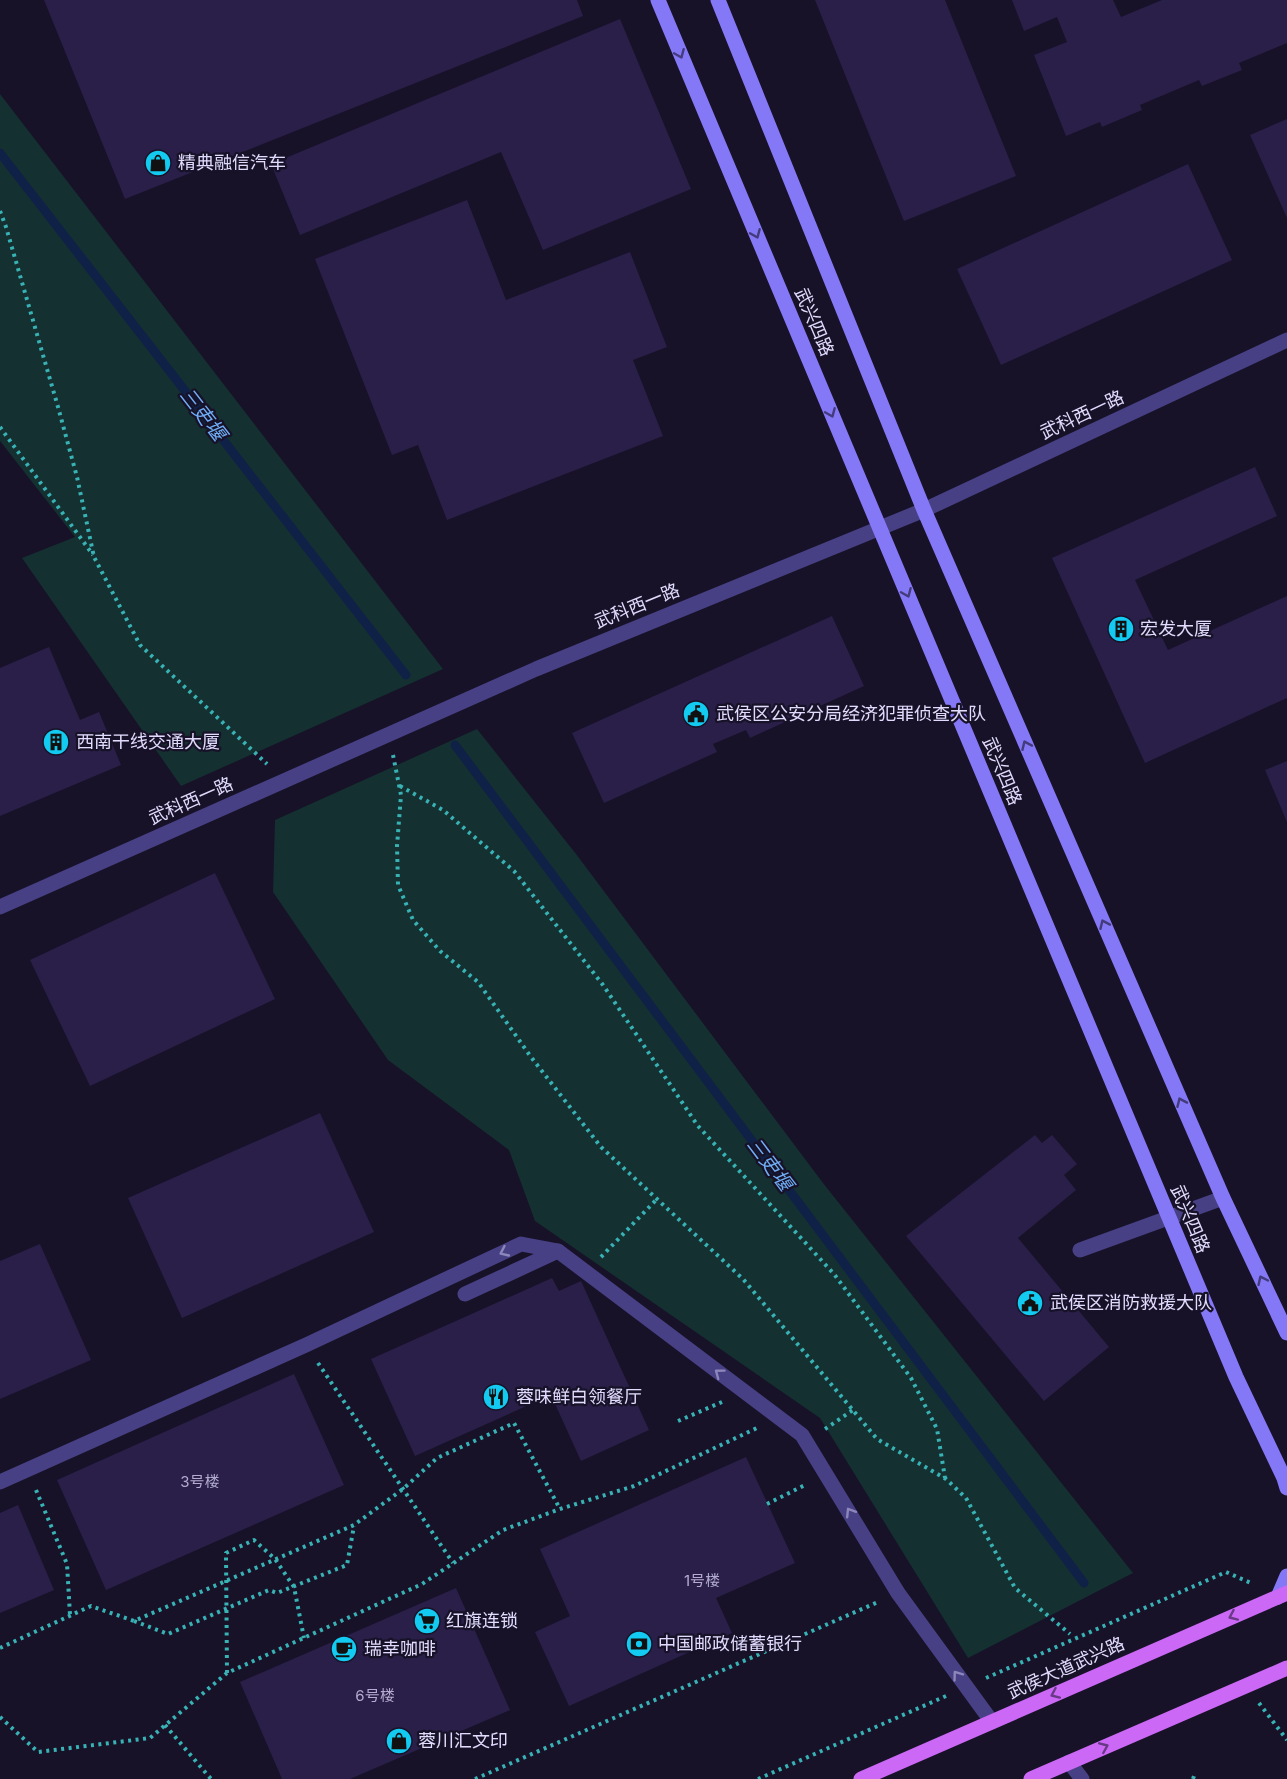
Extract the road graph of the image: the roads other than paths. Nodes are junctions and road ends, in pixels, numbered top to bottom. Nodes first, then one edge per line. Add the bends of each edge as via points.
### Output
1 (658, 0) edge
2 (718, 0) edge
3 (1287, 340) edge
4 (924, 510) junction
5 (879, 528) junction
6 (0, 907) edge
7 (1223, 1198) junction
8 (1169, 1218) junction
9 (1080, 1250) dead end
10 (558, 1251) junction
11 (465, 1294) dead end
12 (1287, 1333) edge
13 (0, 1482) edge
14 (1287, 1488) edge
15 (1287, 1576) edge
16 (1283, 1595) edge
17 (1287, 1668) edge
18 (992, 1722) junction
19 (1069, 1762) junction
20 (861, 1779) edge
21 (1031, 1779) edge
22 (1082, 1779) edge

1 -> 5 main road, 武兴四路
2 - 4 main road, 武兴四路
3 - 4 street, 武科西一路
4 - 5 street, 武科西一路
7 -> 4 main road, 武兴四路
5 - 6 street, 武科西一路 via 536,669
5 -> 8 main road, 武兴四路
7 - 8 street
12 -> 7 main road, 武兴四路
8 - 9 street
8 - 14 main road, 武兴四路
10 - 11 street
10 -> 13 street via 521,1244
18 -> 10 street via 898,1593 802,1435
15 - 16 main road
16 -> 18 main road, 武侯大道武兴路
19 -> 17 main road
18 - 20 main road, 武侯大道武兴路
19 - 21 main road
19 - 22 street

